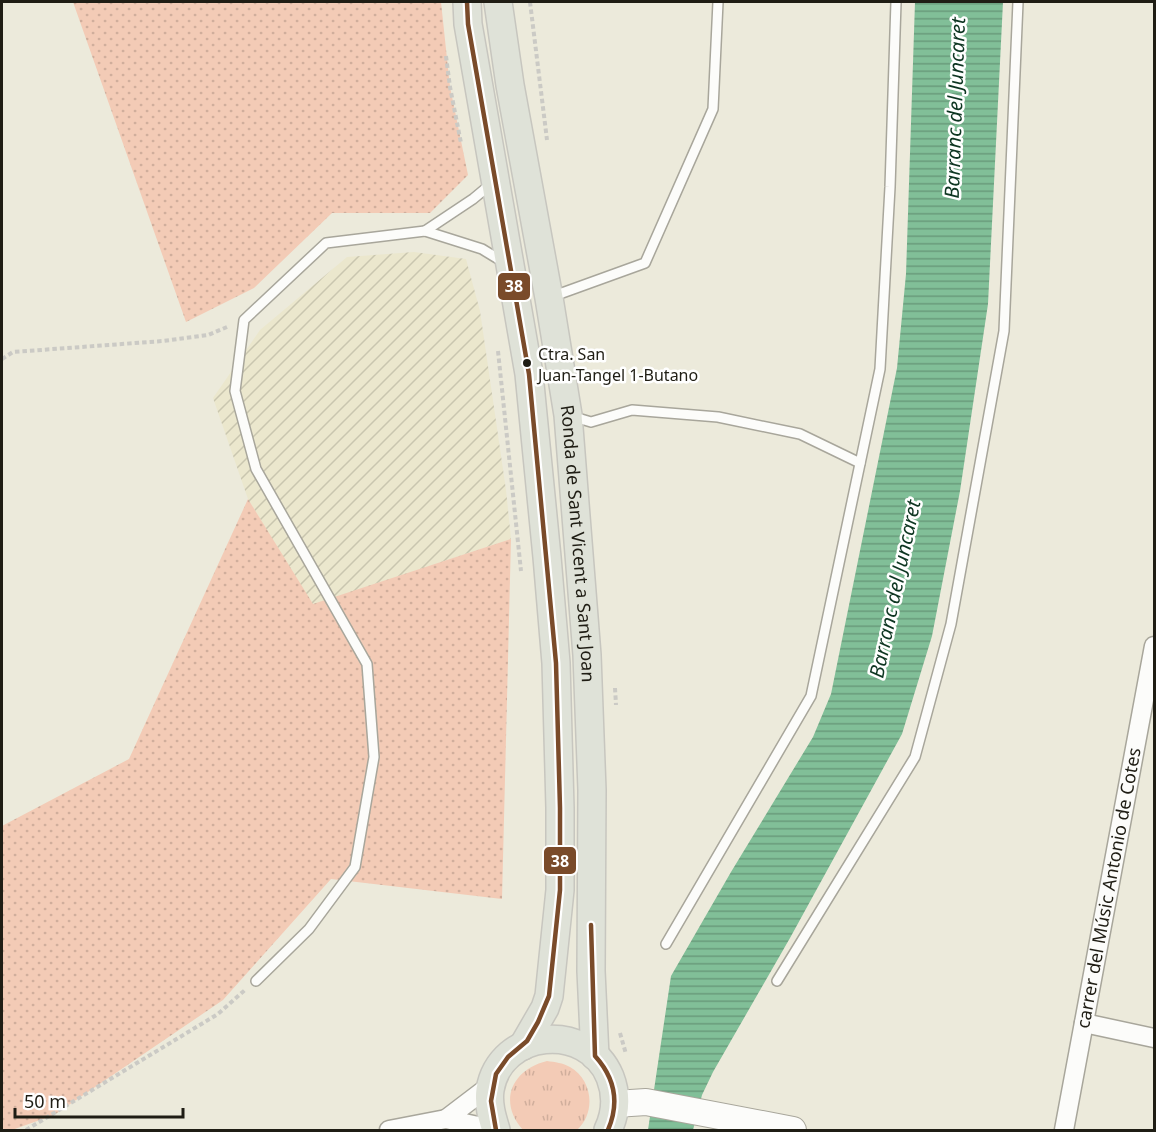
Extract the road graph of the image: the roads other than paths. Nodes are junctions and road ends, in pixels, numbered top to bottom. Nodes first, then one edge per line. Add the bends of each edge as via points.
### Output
1 (467, 2) edge
2 (498, 2) edge
3 (718, 2) edge
4 (896, 2) edge
5 (1018, 2) edge
6 (496, 180) junction
7 (425, 231) junction
8 (511, 268) junction
9 (549, 298) junction
10 (568, 415) junction
11 (860, 463) junction
12 (1155, 646) edge
13 (666, 944) dead end
14 (256, 981) road end
15 (777, 981) dead end
16 (1084, 1023) junction
17 (1155, 1038) edge
18 (523, 1046) junction
19 (595, 1056) junction
20 (492, 1084) junction
21 (615, 1104) junction
22 (446, 1119) junction
23 (496, 1130) edge
24 (389, 1131) edge
25 (608, 1131) edge
26 (793, 1131) edge
27 (1064, 1131) edge

1 - 6 main road, Ronda de Sant Vicent a Sant Joan
2 - 9 main road, Ronda de Sant Vicent a Sant Joan
3 - 9 lane via 713,109 645,263
4 - 11 lane via 880,369
5 - 15 lane via 1004,331 951,624 915,757
6 - 7 lane
6 - 8 main road, Ronda de Sant Vicent a Sant Joan
7 - 8 lane via 482,249
7 - 14 lane via 326,243 243,320 235,391 256,469 367,664 374,757 356,867 309,929
8 - 18 main road, Ronda de Sant Vicent a Sant Joan via 529,374 547,557 556,663 560,808 560,890 549,996
9 - 10 main road, Ronda de Sant Vicent a Sant Joan
10 - 11 lane via 591,422 632,410 718,417 800,434
10 - 19 main road, Ronda de Sant Vicent a Sant Joan via 587,655
11 - 13 lane via 811,696
12 - 16 street, carrer del Músic Antonio de Cotes
16 - 17 street
16 - 27 street, carrer del Músic Antonio de Cotes
18 - 19 main road, Ronda de Sant Vicent a Sant Joan via 542,1039 561,1039
18 - 20 main road, Ronda de Sant Vicent a Sant Joan via 507,1057
19 - 21 main road, Ronda de Sant Vicent a Sant Joan via 613,1086
20 - 22 street
20 - 23 main road, Ronda de Sant Vicent a Sant Joan via 490,1112
21 - 25 main road, Ronda de Sant Vicent a Sant Joan
21 - 26 main road via 646,1102
22 - 23 street
22 - 24 street

